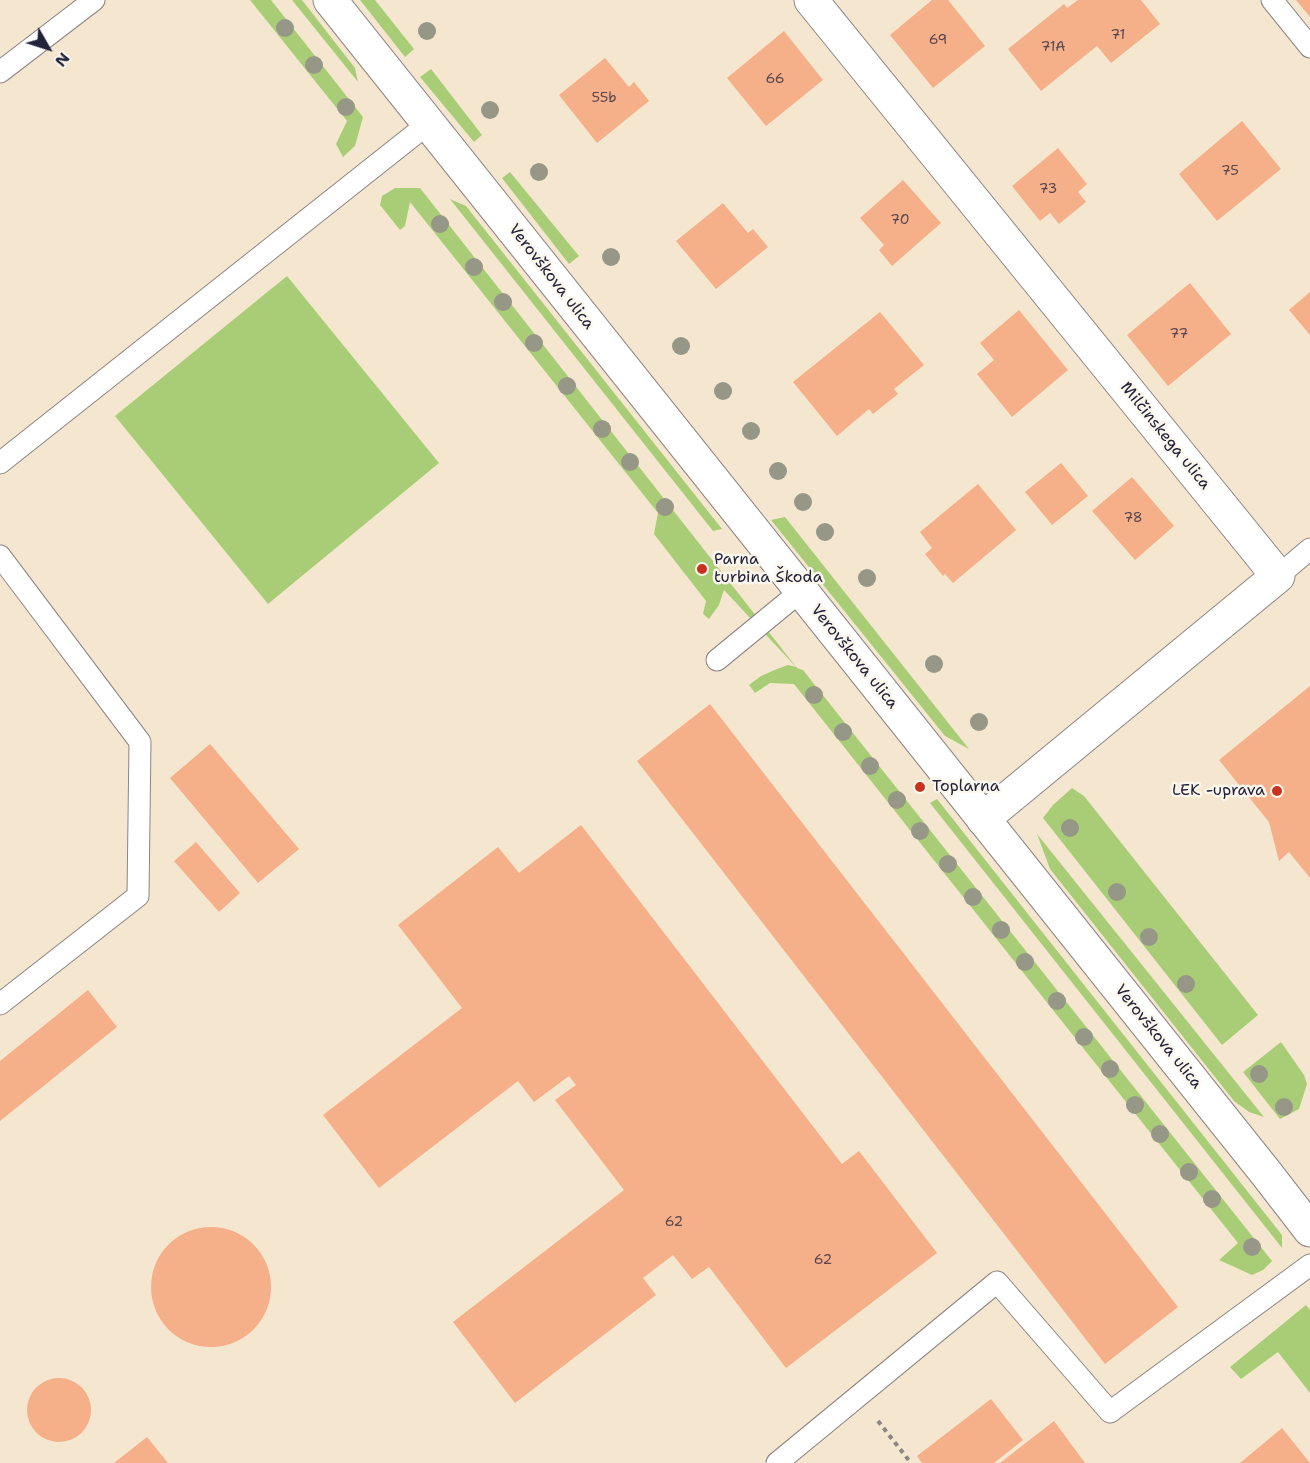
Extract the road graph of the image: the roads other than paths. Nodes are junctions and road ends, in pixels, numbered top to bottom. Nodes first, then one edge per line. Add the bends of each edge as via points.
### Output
1 (94, 0) edge
2 (330, 0) edge
3 (811, 0) edge
4 (1272, 0) edge
5 (1310, 47) edge
6 (0, 72) edge
7 (429, 123) junction
8 (0, 463) edge
9 (1310, 549) edge
10 (0, 556) edge
11 (1278, 576) junction
12 (801, 591) junction
13 (717, 660) dead end
14 (983, 819) junction
15 (0, 1004) edge
16 (1310, 1230) edge
17 (1310, 1265) edge
18 (777, 1463) edge

1 - 6 lane
2 - 7 street, Verovškova ulica
3 - 11 street, Milčinskega ulica
4 - 5 lane
7 - 8 lane
7 - 12 street, Verovškova ulica
9 - 11 lane
10 - 15 lane via 140,742 138,896
11 - 14 street
12 - 13 lane
12 - 14 street, Verovškova ulica
14 - 16 street, Verovškova ulica
17 - 18 lane via 1110,1412 997,1282

